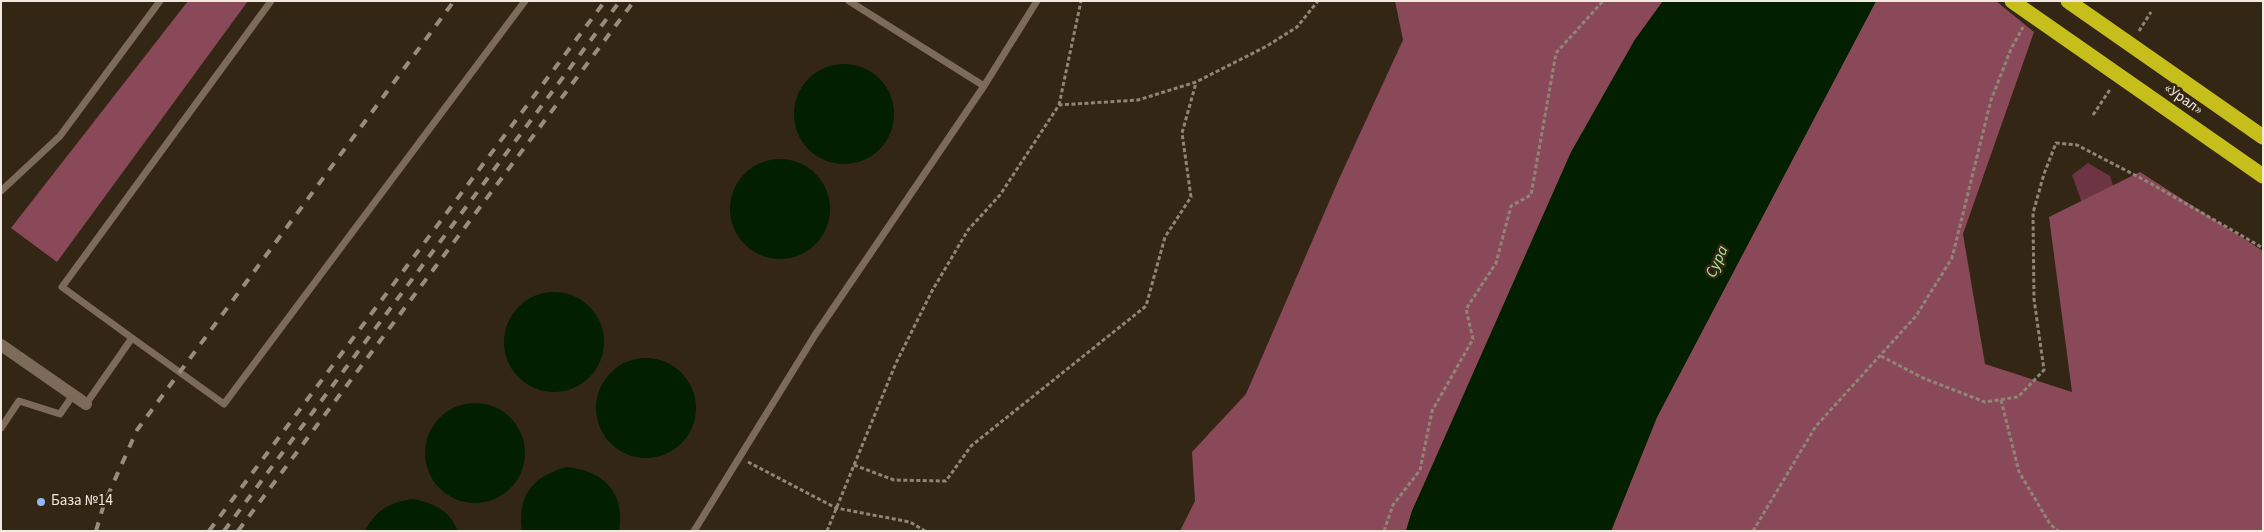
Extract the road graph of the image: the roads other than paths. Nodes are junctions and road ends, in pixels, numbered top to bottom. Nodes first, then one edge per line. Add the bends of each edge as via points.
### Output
1 (160, 1) edge
2 (271, 1) edge
3 (525, 1) edge
4 (849, 1) edge
5 (1036, 1) edge
6 (2012, 1) edge
7 (2068, 1) edge
8 (984, 86) junction
9 (2263, 137) edge
10 (2263, 176) edge
11 (1, 191) edge
12 (132, 338) junction
13 (1, 345) edge
14 (73, 395) junction
15 (86, 404) joint
16 (1, 428) edge
17 (694, 531) edge

1 - 11 lane via 60,136
2 - 12 lane via 62,287
3 - 12 lane via 224,404
4 - 8 lane
5 - 8 lane
6 - 10 highway, «Урал»
7 - 9 highway, «Урал»
8 - 17 lane via 815,335
12 - 15 lane
13 - 14 street
14 - 15 street
14 - 16 lane via 60,414 19,401

